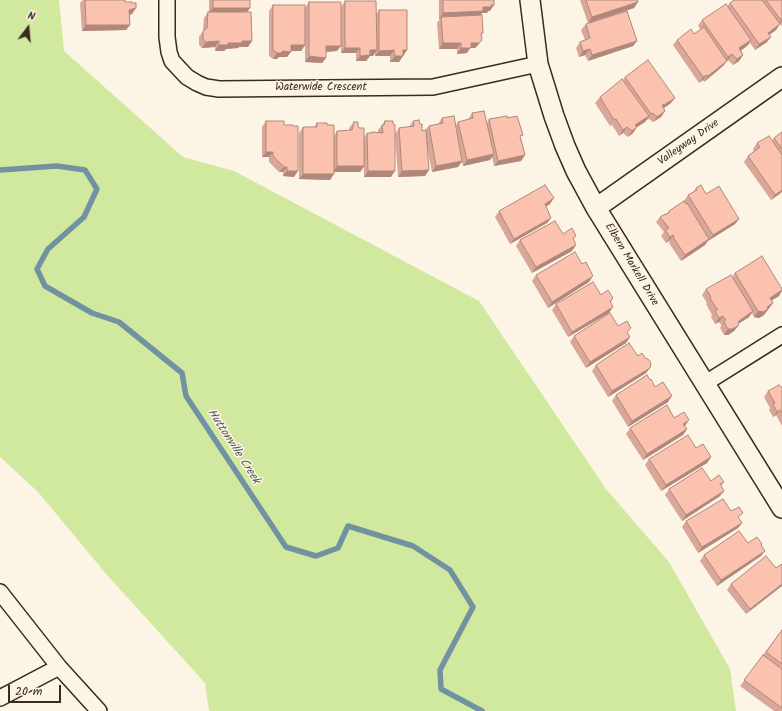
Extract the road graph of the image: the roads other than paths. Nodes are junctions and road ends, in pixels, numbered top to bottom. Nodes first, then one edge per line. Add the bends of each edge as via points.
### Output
1 (167, 0) edge
2 (530, 0) edge
3 (538, 64) junction
4 (782, 77) edge
5 (596, 208) junction
6 (782, 336) edge
7 (704, 384) junction
8 (782, 508) edge
9 (0, 592) edge
10 (59, 667) junction
11 (0, 698) edge
12 (98, 711) edge

1 - 3 street, Waterwide Crescent via 167,37 172,61 187,77 197,83 219,89 433,87
2 - 3 street, Elbern Markell Drive
3 - 5 street, Elbern Markell Drive via 565,146
4 - 5 street, Valleyway Drive
5 - 7 street, Elbern Markell Drive
6 - 7 street
7 - 8 street, Elbern Markell Drive
9 - 10 street
10 - 11 street
10 - 12 street

